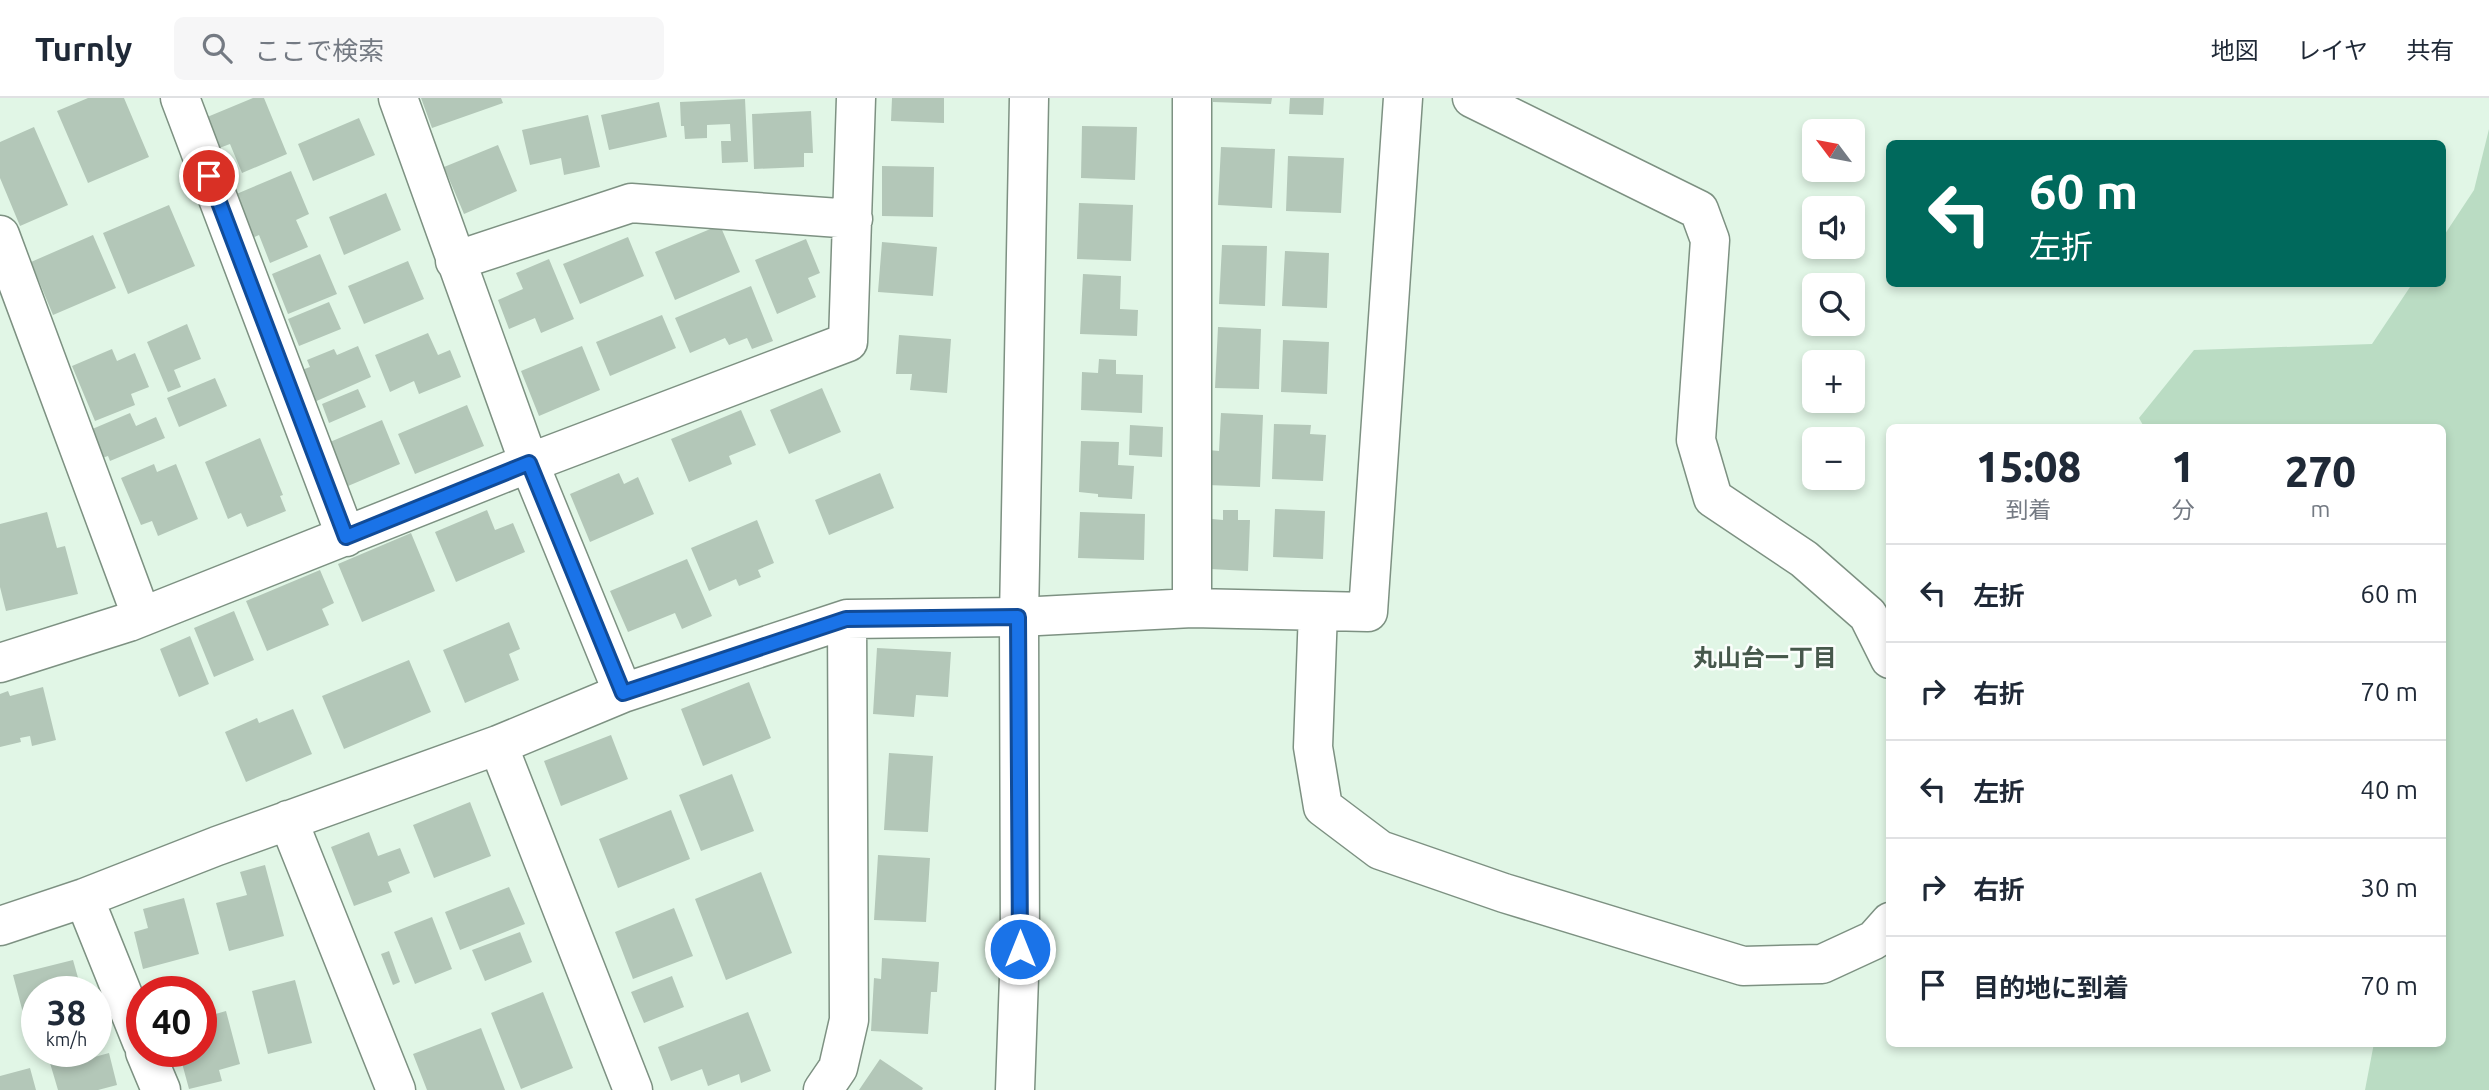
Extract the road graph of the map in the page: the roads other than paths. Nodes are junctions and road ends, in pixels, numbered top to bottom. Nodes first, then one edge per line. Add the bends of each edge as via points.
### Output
1 (180, 98) edge
2 (398, 98) edge
3 (856, 98) edge
4 (1029, 98) edge
5 (1192, 98) edge
6 (1403, 98) edge
7 (1472, 98) edge
8 (853, 219) junction
9 (0, 234) edge
10 (455, 261) junction
11 (529, 463) junction
12 (346, 537) junction
13 (1192, 608) junction
14 (1318, 611) junction
15 (141, 615) junction
16 (1018, 617) junction
17 (846, 619) junction
18 (1886, 652) edge
19 (0, 663) edge
20 (623, 693) junction
21 (498, 745) junction
22 (288, 820) junction
23 (84, 898) junction
24 (0, 926) edge
25 (1886, 926) edge
26 (126, 1002) edge
27 (151, 1067) edge
28 (161, 1090) edge
29 (396, 1090) edge
30 (633, 1090) edge
31 (822, 1090) edge
32 (1015, 1090) edge

1 - 12 street
2 - 10 street
3 - 8 street
4 - 16 street
5 - 13 street
6 - 14 street via 1368,612
7 - 18 street via 1699,210 1710,240 1696,440 1713,498 1804,558 1868,615
8 - 10 street via 631,203
8 - 11 street via 848,342
9 - 15 street
10 - 11 street
11 - 12 street
11 - 20 street
12 - 15 street
13 - 14 street
13 - 16 street
14 - 25 street via 1313,747 1323,807 1380,850 1744,966 1822,964 1874,940
15 - 19 street
16 - 17 street
16 - 32 street via 1020,949
17 - 20 street
17 - 31 street via 849,1020 838,1068
20 - 21 street
21 - 22 street
21 - 30 street
22 - 23 street
22 - 29 street
23 - 24 street
23 - 26 street
27 - 28 street

